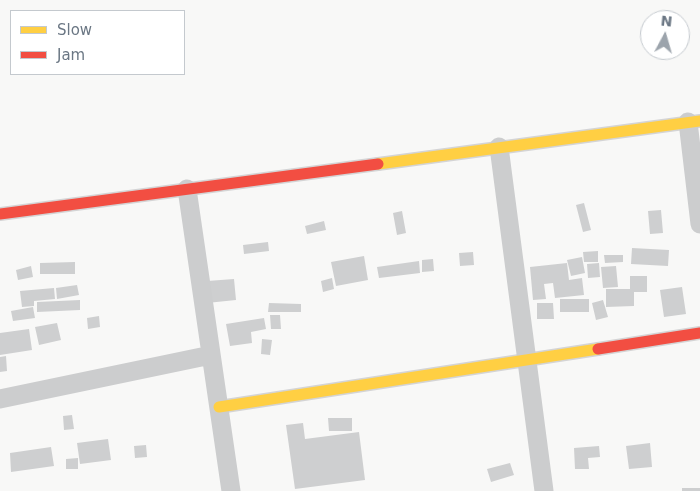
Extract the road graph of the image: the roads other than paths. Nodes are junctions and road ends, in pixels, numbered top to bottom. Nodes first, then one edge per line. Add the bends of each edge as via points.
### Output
1 (694, 122) edge
2 (499, 147) junction
3 (187, 189) junction
4 (0, 214) edge
5 (700, 224) edge
6 (700, 333) edge
7 (211, 355) junction
8 (527, 359) junction
9 (0, 399) edge
10 (219, 407) junction
11 (231, 491) edge
12 (544, 491) edge

1 - 2 street
1 - 5 street
2 - 3 street
2 - 8 street
3 - 4 street
3 - 7 street
6 - 8 street
7 - 9 street
7 - 10 street
8 - 10 street
8 - 12 street
10 - 11 street

